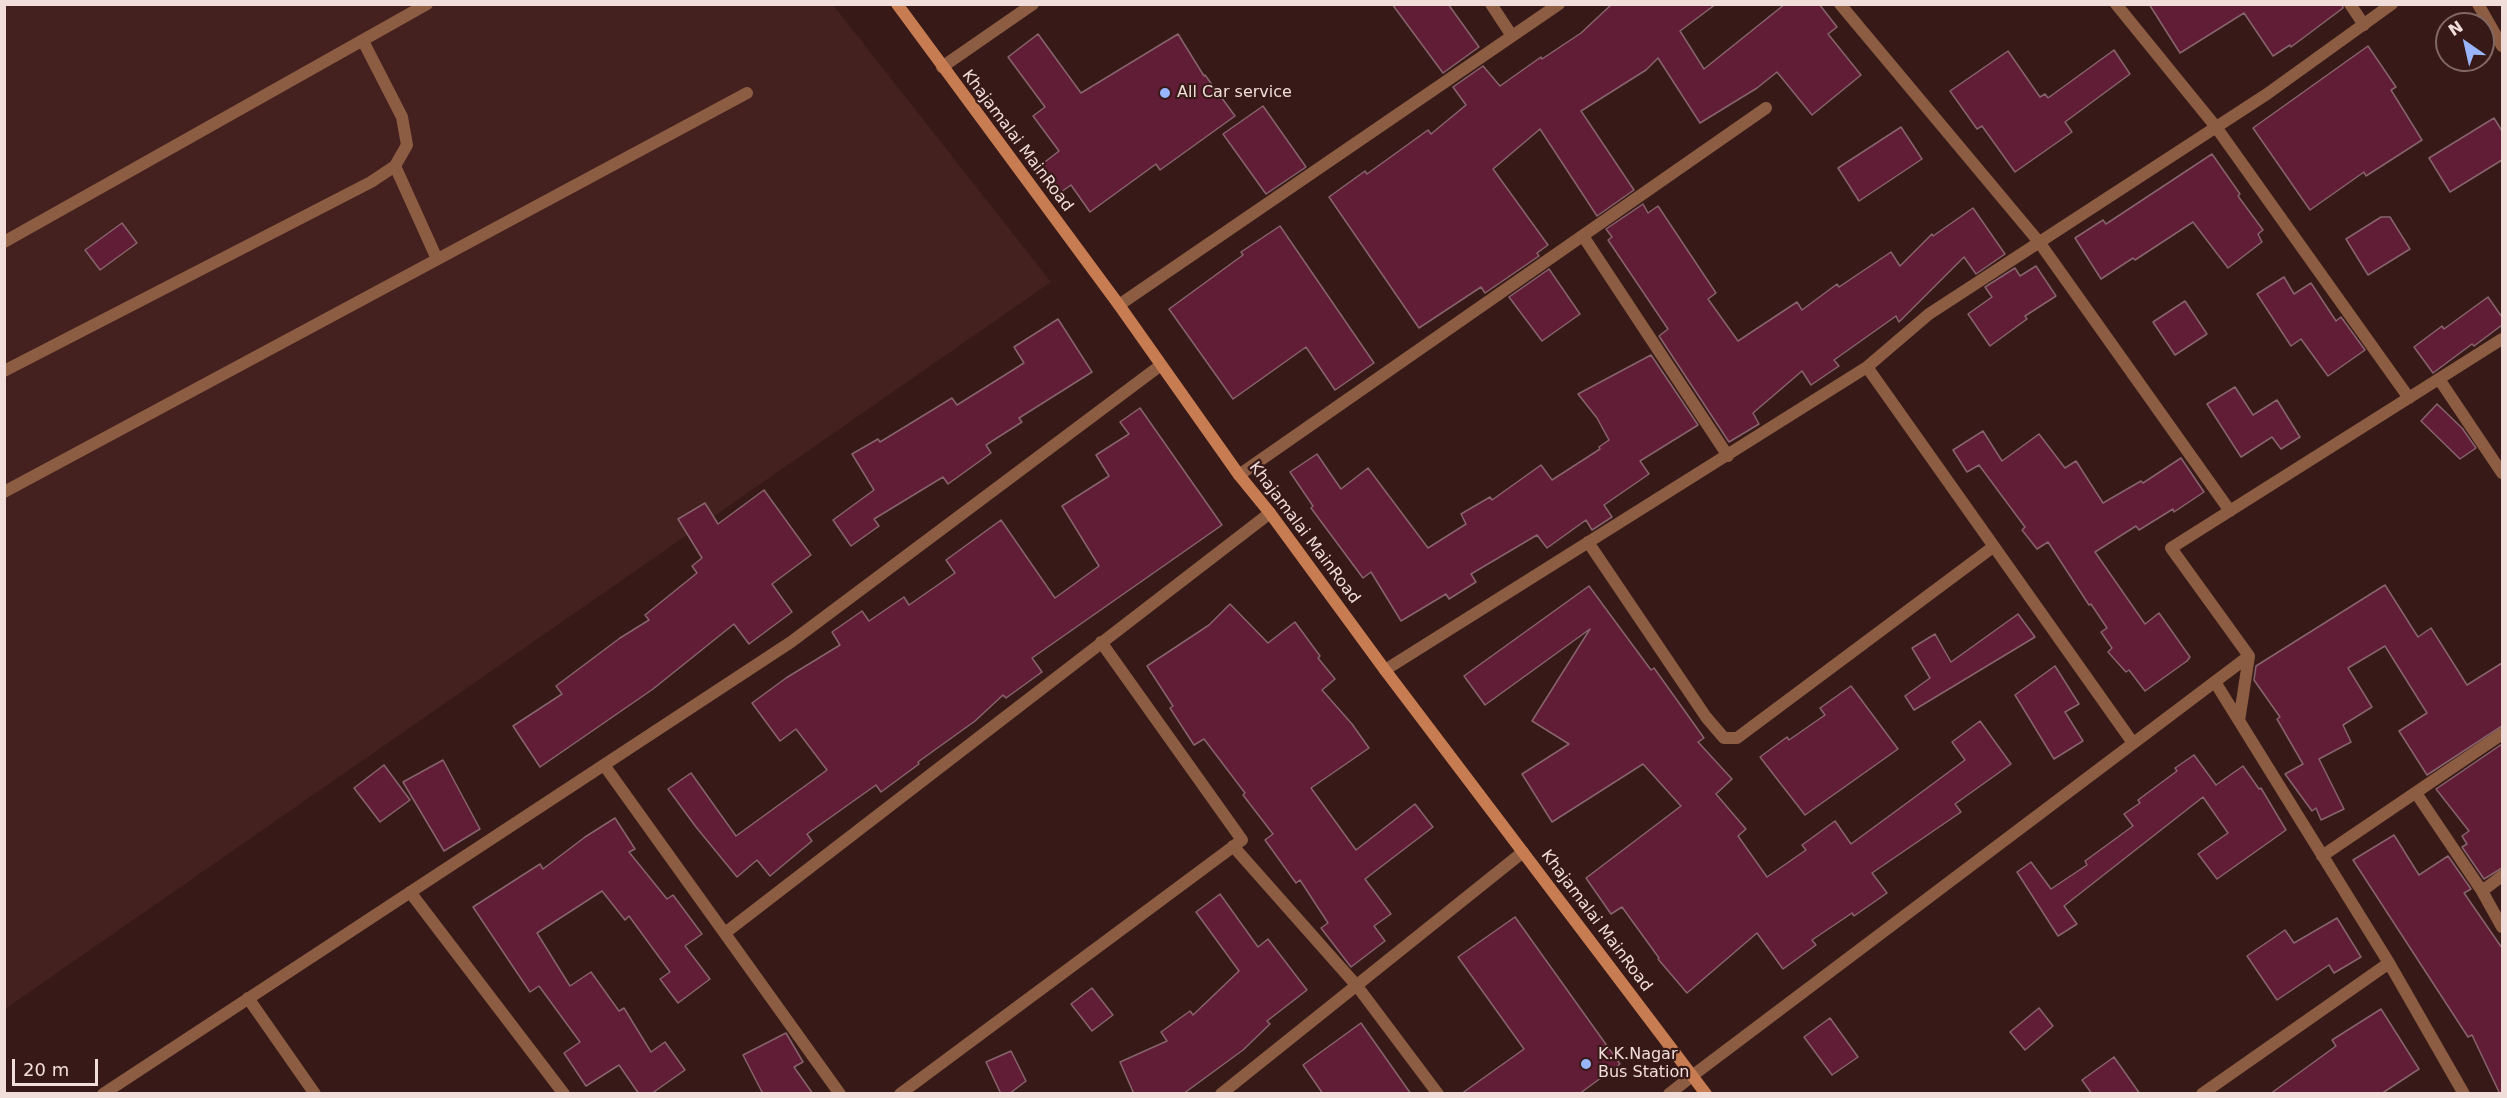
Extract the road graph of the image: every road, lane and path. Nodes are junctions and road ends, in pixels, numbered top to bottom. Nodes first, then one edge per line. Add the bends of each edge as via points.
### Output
1 (427, 4) edge
2 (897, 4) edge
3 (1033, 4) edge
4 (1491, 4) edge
5 (1559, 4) edge
6 (1840, 4) edge
7 (2116, 4) edge
8 (2350, 4) edge
9 (2392, 4) edge
10 (2478, 4) edge
11 (2364, 24) junction
12 (1512, 36) junction
13 (363, 41) junction
14 (2502, 46) edge
15 (942, 67) junction
16 (747, 93) dead end
17 (1766, 108) dead end
18 (2216, 127) junction
19 (395, 166) junction
20 (1582, 236) junction
21 (4, 242) edge
22 (2039, 242) junction
23 (437, 259) junction
24 (1119, 304) junction
25 (2502, 339) edge
26 (1161, 365) junction
27 (1867, 367) junction
28 (4, 371) edge
29 (2439, 379) junction
30 (2409, 398) junction
31 (1728, 456) junction
32 (2502, 473) edge
33 (1239, 475) junction
34 (4, 492) edge
35 (2230, 511) junction
36 (1270, 513) junction
37 (1605, 531) junction
38 (1588, 542) junction
39 (1993, 547) junction
40 (1601, 561) junction
41 (1101, 642) junction
42 (2249, 656) junction
43 (1385, 670) junction
44 (2215, 682) junction
45 (2239, 721) junction
46 (2502, 734) edge
47 (2133, 743) junction
48 (604, 765) junction
49 (2416, 793) junction
50 (1233, 846) junction
51 (1523, 852) junction
52 (2322, 856) junction
53 (2502, 876) edge
54 (2482, 891) junction
55 (410, 892) junction
56 (2502, 927) edge
57 (725, 933) junction
58 (2389, 963) junction
59 (1357, 986) junction
60 (248, 998) junction
61 (1692, 1076) junction
62 (102, 1094) edge
63 (315, 1094) edge
64 (564, 1094) edge
65 (840, 1094) edge
66 (900, 1094) edge
67 (1221, 1094) edge
68 (1438, 1094) edge
69 (1669, 1094) edge
70 (1706, 1094) edge
71 (2202, 1094) edge
72 (2464, 1094) edge

1 - 13 street
2 - 15 main road, Khajamalai MainRoad
3 - 15 street
4 - 12 street
5 - 12 street
6 - 22 street
7 - 18 street
8 - 11 street
9 - 11 street
10 - 14 street
11 - 18 street
12 - 24 street
13 - 19 street via 402,117 407,145
13 - 21 street
15 - 24 main road, Khajamalai MainRoad
16 - 23 street
17 - 20 street
18 - 22 street
18 - 30 street
19 - 23 street
19 - 28 street
20 - 31 street
20 - 33 street
22 - 27 street via 1929,314
22 - 35 street
23 - 34 street
24 - 26 main road, Khajamalai MainRoad
25 - 29 street
26 - 33 main road, Khajamalai MainRoad
26 - 48 street via 791,642
27 - 31 street
27 - 39 street
29 - 30 street
29 - 32 street
30 - 35 street
31 - 37 street
33 - 36 main road, Khajamalai MainRoad
35 - 42 street via 2171,548
36 - 41 street
36 - 43 main road, Khajamalai MainRoad
37 - 38 street
37 - 40 street
38 - 40 street
38 - 43 street
39 - 40 street via 1737,738 1724,738 1715,729
39 - 47 street
41 - 50 street via 1242,840
41 - 57 street
42 - 44 street
42 - 45 street
43 - 51 main road, Khajamalai MainRoad
44 - 45 street
44 - 47 street
45 - 52 street
46 - 49 street
47 - 61 street
48 - 55 street
48 - 57 street
49 - 52 street
49 - 54 street
50 - 59 street
50 - 66 street
51 - 59 street
51 - 61 main road, Khajamalai MainRoad
52 - 58 street
53 - 54 street
54 - 56 street
55 - 60 street
55 - 64 street
57 - 65 street
58 - 71 street
58 - 72 street
59 - 67 street
59 - 68 street
60 - 62 street
60 - 63 street
61 - 69 street
61 - 70 main road, Khajamalai MainRoad

